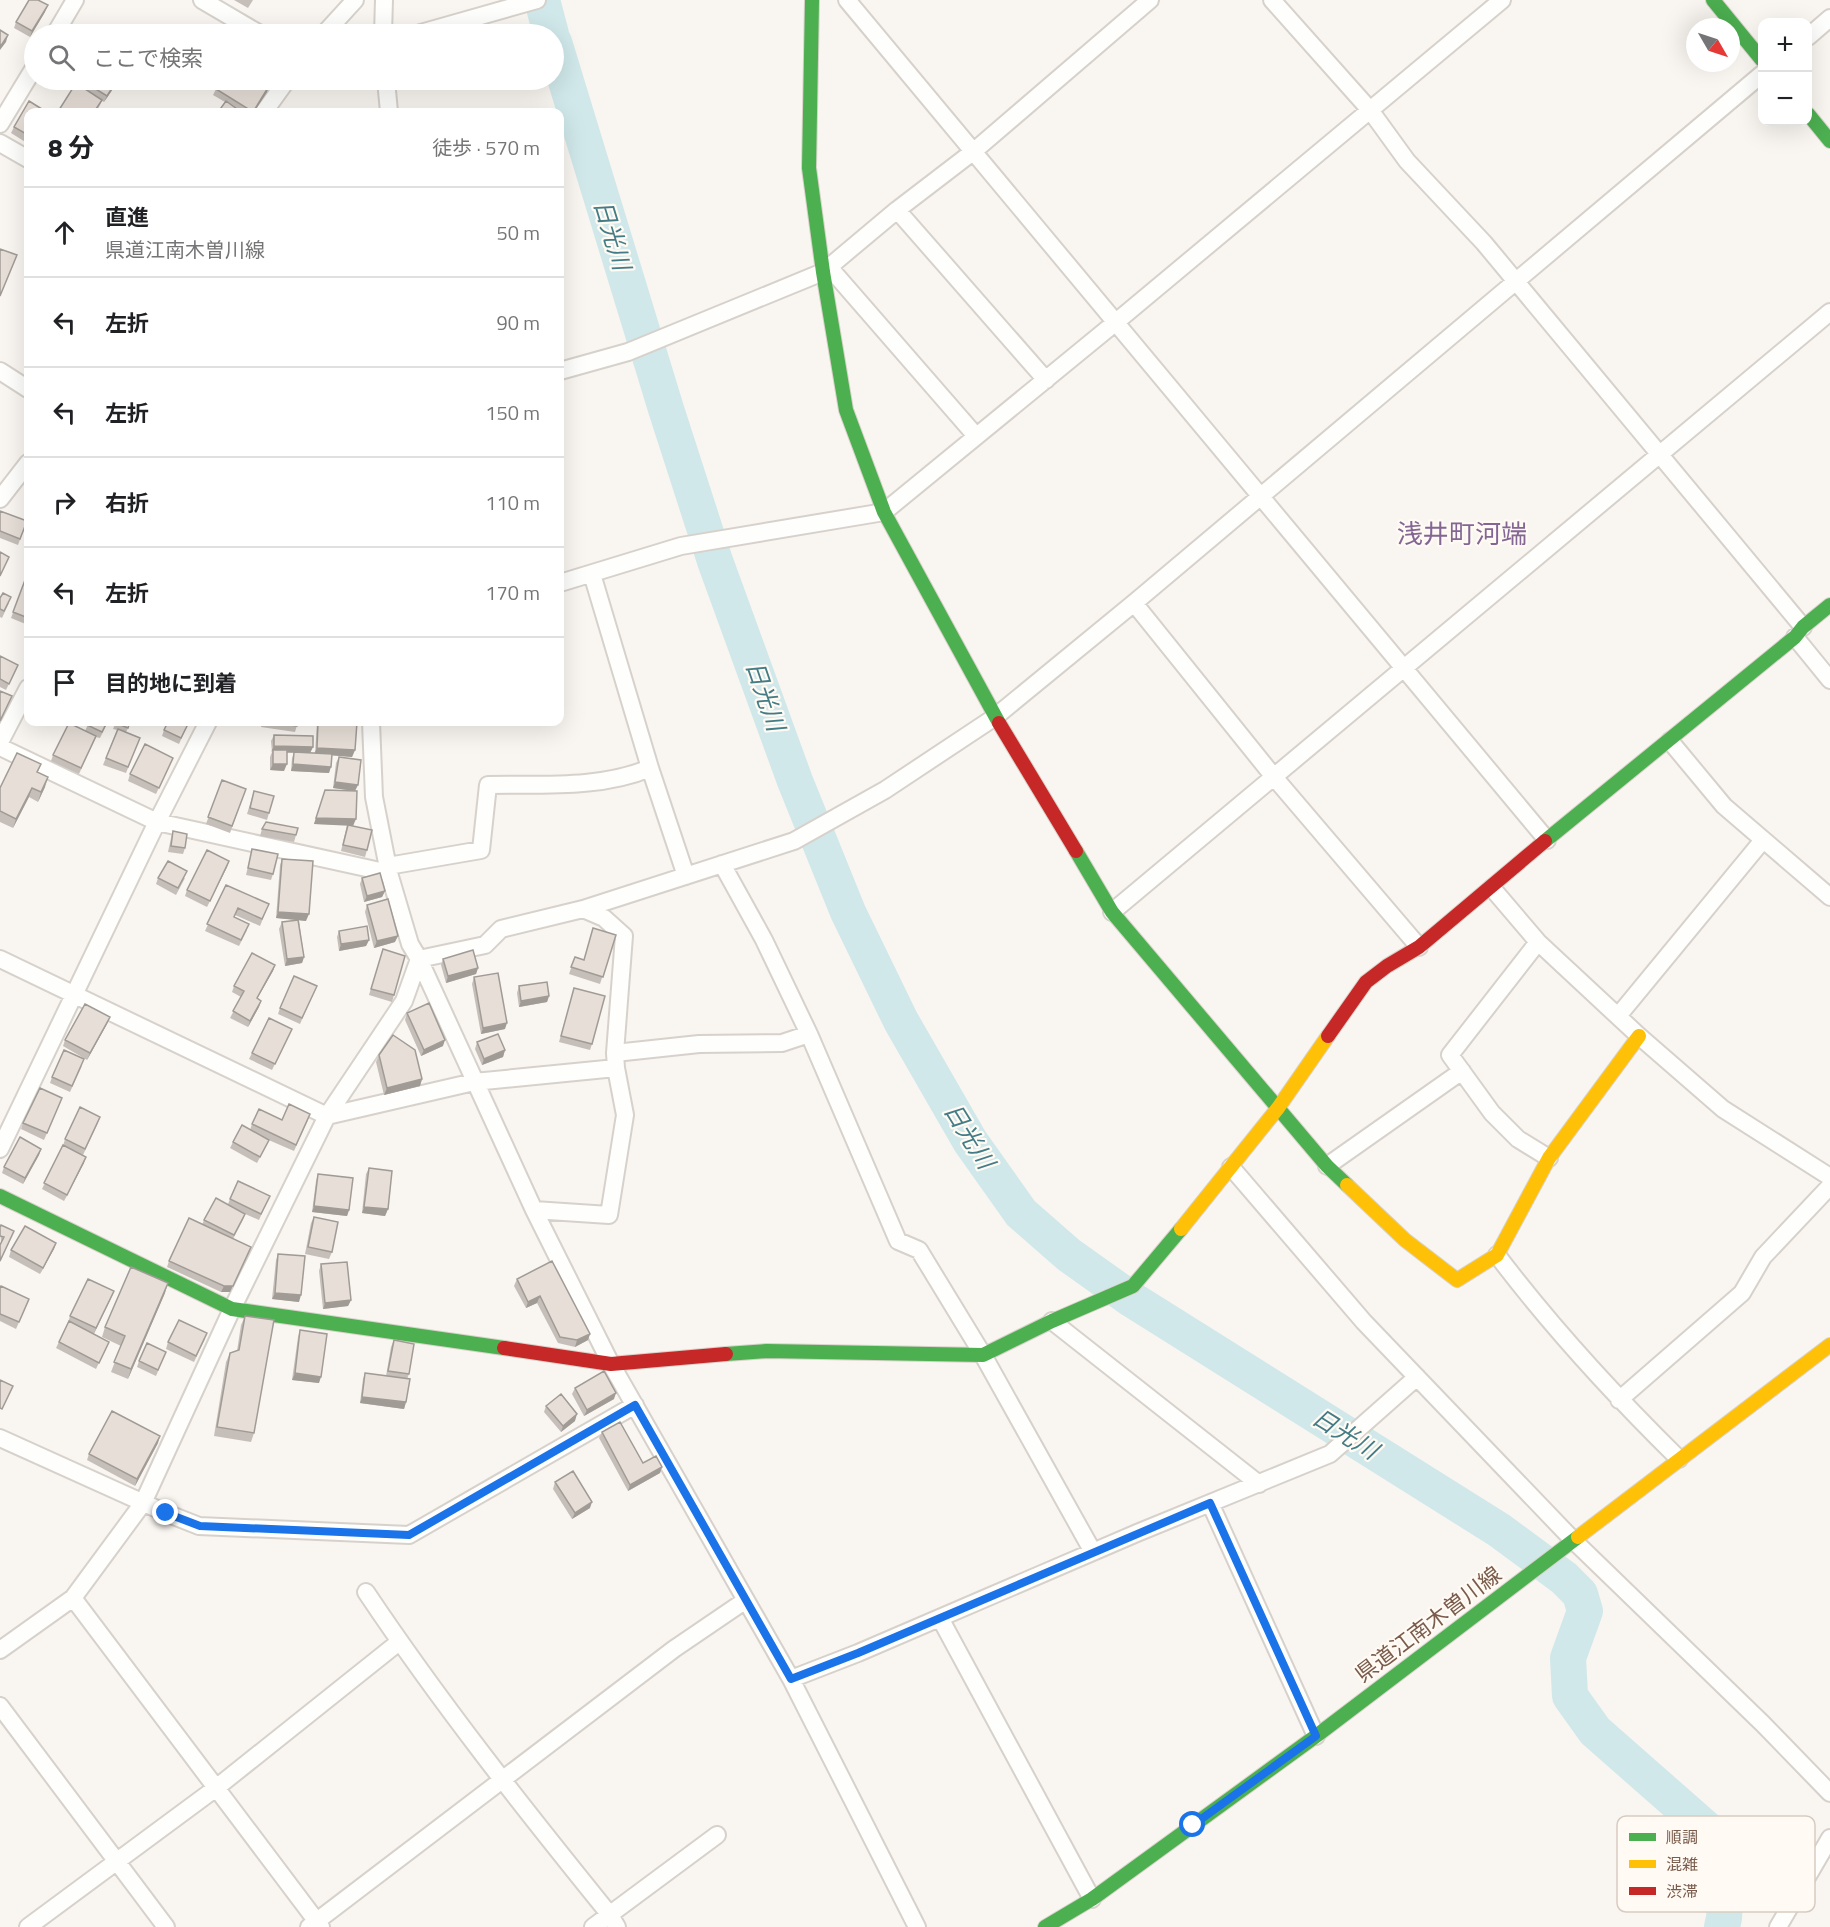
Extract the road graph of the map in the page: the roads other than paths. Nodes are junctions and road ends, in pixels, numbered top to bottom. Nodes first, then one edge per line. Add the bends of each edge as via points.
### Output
1 (75, 0) edge
2 (202, 0) edge
3 (355, 0) edge
4 (384, 0) edge
5 (812, 0) edge
6 (848, 0) edge
7 (1150, 0) edge
8 (1272, 0) edge
9 (1502, 0) edge
10 (1713, 0) edge
11 (533, 1) edge
12 (1830, 18) edge
13 (61, 24) edge
14 (243, 24) edge
15 (333, 24) edge
16 (383, 24) edge
17 (452, 24) edge
18 (1812, 34) edge
19 (1758, 55) edge
20 (1758, 77) edge
21 (24, 84) edge
22 (280, 90) edge
23 (387, 90) edge
24 (267, 108) edge
25 (389, 108) edge
26 (1370, 110) junction
27 (1812, 119) edge
28 (0, 124) edge
29 (1830, 141) edge
30 (0, 143) edge
31 (974, 151) junction
32 (24, 157) edge
33 (897, 210) junction
34 (826, 269) junction
35 (1516, 282) junction
36 (1830, 312) edge
37 (1116, 322) junction
38 (564, 370) edge
39 (0, 371) edge
40 (1046, 380) junction
41 (24, 386) edge
42 (976, 436) junction
43 (1660, 454) junction
44 (24, 469) edge
45 (1260, 495) junction
46 (0, 499) edge
47 (884, 512) junction
48 (592, 574) junction
49 (564, 583) edge
50 (1134, 603) junction
51 (1830, 605) edge
52 (1799, 632) junction
53 (1404, 667) junction
54 (1830, 680) edge
55 (24, 696) edge
56 (995, 717) junction
57 (205, 726) edge
58 (371, 726) edge
59 (1670, 741) junction
60 (0, 742) edge
61 (0, 747) edge
62 (650, 768) junction
63 (1274, 777) junction
64 (157, 822) junction
65 (1547, 840) junction
66 (1763, 840) junction
67 (722, 864) junction
68 (389, 870) junction
69 (686, 876) junction
70 (1492, 888) junction
71 (1830, 897) edge
72 (583, 909) junction
73 (1112, 912) junction
74 (1538, 942) junction
75 (1419, 947) junction
76 (0, 959) edge
77 (419, 959) junction
78 (73, 995) junction
79 (1618, 1016) junction
80 (809, 1034) junction
81 (1639, 1036) junction
82 (615, 1061) junction
83 (1462, 1071) junction
84 (474, 1082) junction
85 (1278, 1108) junction
86 (327, 1116) junction
87 (0, 1149) edge
88 (1549, 1158) junction
89 (1327, 1166) junction
90 (1231, 1167) junction
91 (1830, 1177) edge
92 (1830, 1186) edge
93 (0, 1196) edge
94 (534, 1210) junction
95 (1497, 1255) junction
96 (232, 1309) junction
97 (1052, 1321) junction
98 (1830, 1345) edge
99 (982, 1355) junction
100 (1814, 1357) junction
101 (611, 1364) junction
102 (1830, 1367) edge
103 (1417, 1377) junction
104 (1619, 1400) junction
105 (635, 1405) junction
106 (0, 1438) edge
107 (1679, 1459) junction
108 (1259, 1484) junction
109 (143, 1503) junction
110 (1210, 1503) junction
111 (1573, 1540) junction
112 (1093, 1552) junction
113 (366, 1592) dead end
114 (73, 1598) junction
115 (746, 1600) junction
116 (940, 1618) junction
117 (399, 1642) junction
118 (0, 1650) edge
119 (791, 1679) junction
120 (0, 1706) edge
121 (1316, 1736) junction
122 (501, 1780) junction
123 (216, 1788) junction
124 (1830, 1793) edge
125 (717, 1835) dead end
126 (1830, 1838) edge
127 (117, 1861) junction
128 (1815, 1864) edge
129 (1092, 1899) junction
130 (1787, 1912) edge
131 (613, 1921) edge
132 (315, 1925) edge
133 (28, 1927) edge
134 (166, 1927) edge
135 (592, 1927) edge
136 (917, 1927) edge
137 (1045, 1927) edge
138 (1778, 1927) edge

1 - 13 street
2 - 14 street
3 - 15 street
4 - 16 street
5 - 34 street via 809,168
6 - 31 street
7 - 31 street
8 - 26 street
9 - 26 street
10 - 19 street
11 - 17 street
12 - 18 street
20 - 35 street
21 - 28 street
22 - 24 street
23 - 25 street
26 - 35 street via 1407,161
26 - 37 street
27 - 29 street
30 - 32 street
31 - 33 street
31 - 37 street
33 - 34 street
33 - 40 street
34 - 38 street via 628,352
34 - 42 street
34 - 47 street via 846,410
35 - 43 street
35 - 45 street
36 - 43 street
37 - 40 street
37 - 45 street
39 - 41 street
40 - 42 street
42 - 47 street
43 - 52 street
43 - 53 street
44 - 46 street
45 - 50 street
45 - 53 street
47 - 48 street via 681,546
47 - 56 street
48 - 49 street
48 - 62 street
50 - 56 street
50 - 63 street
51 - 52 street
52 - 54 street
52 - 59 street
53 - 63 street
53 - 65 street
55 - 60 street
56 - 67 street via 885,790 794,841
56 - 73 street
57 - 64 street
58 - 68 street via 374,797
59 - 65 street
59 - 66 street via 1724,806
61 - 64 street
62 - 68 street via 632,776 576,783 488,785 481,850
62 - 69 street
63 - 73 street
63 - 75 street
64 - 68 street
64 - 78 street
65 - 70 street
66 - 71 street
66 - 79 street
67 - 69 street
67 - 80 street
68 - 77 street via 410,944
69 - 72 street
70 - 74 street
70 - 75 street
72 - 77 street via 501,929 485,945
72 - 82 street via 604,918 624,936
73 - 85 street
74 - 79 street
74 - 83 street via 1450,1054
75 - 85 street via 1366,982
76 - 78 street
77 - 84 street
77 - 86 street via 404,1001
78 - 86 street
78 - 87 street
79 - 81 street
80 - 82 street via 782,1043 699,1044
80 - 99 street via 898,1241 919,1250
81 - 88 street
81 - 91 street via 1723,1109
82 - 84 street
82 - 94 street via 625,1114 609,1215
83 - 88 street via 1492,1113 1518,1139
83 - 89 street
84 - 86 street
84 - 94 street
85 - 89 street
85 - 90 street
86 - 96 street
88 - 95 street
89 - 95 street via 1405,1240 1457,1280
90 - 97 street via 1133,1286
90 - 103 street via 1364,1322
92 - 104 street via 1762,1257 1742,1293
93 - 96 street
94 - 101 street
95 - 104 street
96 - 101 street
96 - 109 street
97 - 99 street
97 - 108 street
98 - 100 street, 県道江南木曽川線
99 - 101 street via 767,1351
99 - 112 street
100 - 102 street
100 - 107 street, 県道江南木曽川線
101 - 105 street
103 - 108 street via 1330,1454
103 - 111 street
104 - 107 street
105 - 109 street via 409,1535 200,1526
105 - 115 street
106 - 109 street
107 - 111 street, 県道江南木曽川線
108 - 110 street
109 - 114 street
110 - 112 street
110 - 121 street
111 - 121 street, 県道江南木曽川線
111 - 124 street
112 - 116 street
113 - 117 street
114 - 118 street
114 - 123 street
115 - 119 street
115 - 122 street via 674,1649
116 - 119 street
116 - 129 street
117 - 122 street
117 - 123 street
119 - 136 street
120 - 127 street
121 - 129 street, 県道江南木曽川線
122 - 131 street
122 - 132 street
123 - 127 street
123 - 132 street
125 - 131 street
126 - 128 street
127 - 133 street
127 - 134 street
129 - 137 street, 県道江南木曽川線
130 - 138 street
131 - 135 street

